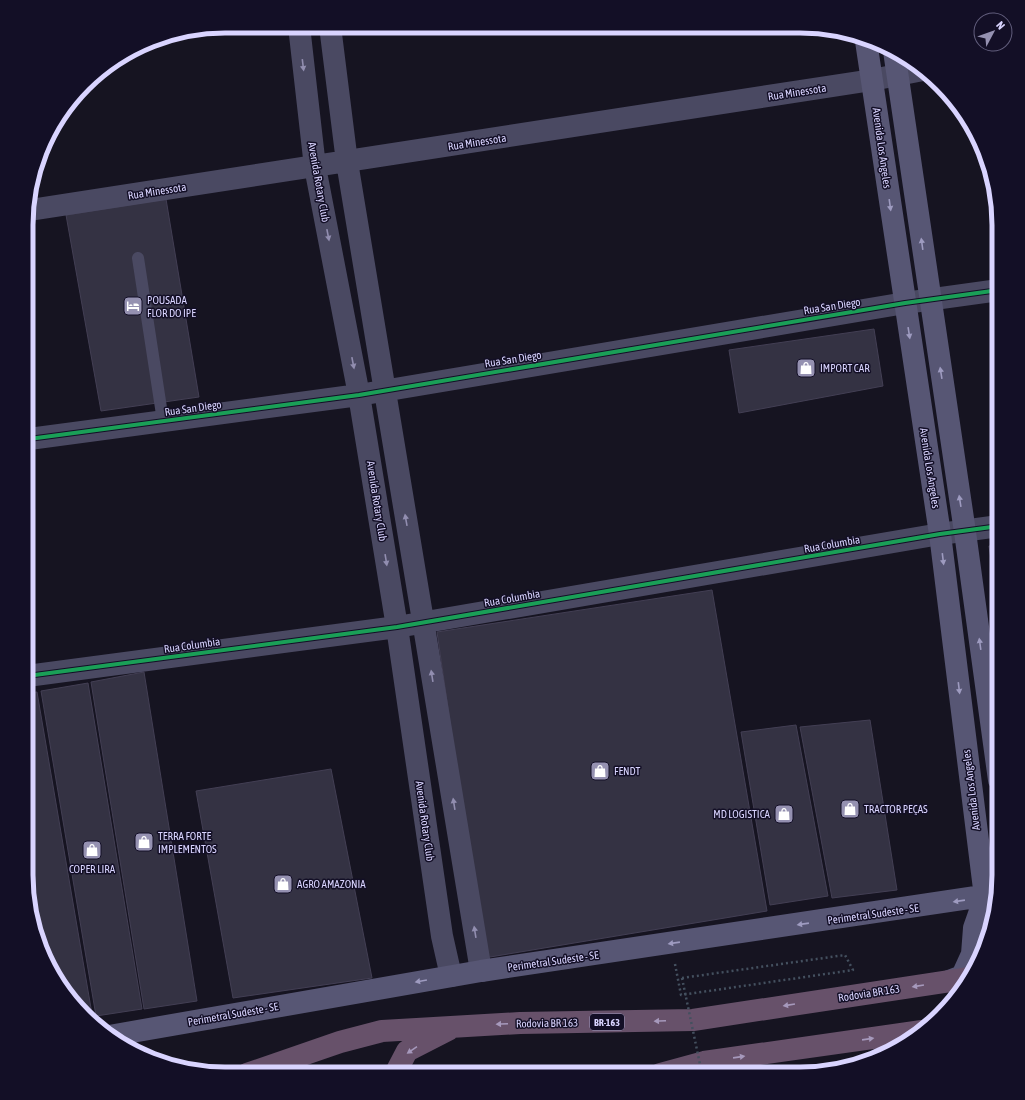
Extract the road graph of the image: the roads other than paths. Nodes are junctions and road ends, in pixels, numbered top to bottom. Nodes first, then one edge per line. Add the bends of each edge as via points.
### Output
1 (300, 33) edge
2 (331, 33) edge
3 (867, 45) edge
4 (895, 58) edge
5 (915, 71) edge
6 (897, 74) junction
7 (872, 80) junction
8 (347, 162) junction
9 (315, 167) junction
10 (33, 209) edge
11 (138, 258) dead end
12 (992, 291) edge
13 (930, 300) junction
14 (905, 303) junction
15 (384, 390) junction
16 (359, 395) junction
17 (163, 421) junction
18 (33, 439) edge
19 (992, 527) edge
20 (965, 532) junction
21 (940, 534) junction
22 (424, 622) junction
23 (397, 627) junction
24 (33, 675) edge
25 (992, 729) edge
26 (991, 895) edge
27 (991, 896) edge
28 (991, 897) edge
29 (481, 970) junction
30 (451, 976) junction
31 (962, 979) edge
32 (948, 981) junction
33 (458, 1025) junction
34 (910, 1033) edge
35 (117, 1035) edge
36 (267, 1067) edge
37 (399, 1067) edge
38 (686, 1067) edge

1 -> 9 street, Avenida Rotary Club
2 - 8 street
3 - 7 street, Avenida Los Angeles
4 - 6 street
5 - 6 street, Rua Minessota
6 - 7 street, Rua Minessota
13 -> 6 street
7 - 8 street, Rua Minessota
7 -> 14 street, Avenida Los Angeles
8 - 9 street, Rua Minessota
8 - 15 street
9 - 10 street, Rua Minessota
9 -> 16 street, Avenida Rotary Club
11 - 17 lane
12 - 13 street, Rua San Diego
13 - 14 street, Rua San Diego
20 -> 13 street
14 - 15 street, Rua San Diego
14 -> 21 street, Avenida Los Angeles
15 - 16 street, Rua San Diego
22 -> 15 street
16 - 17 street, Rua San Diego
16 -> 23 street, Avenida Rotary Club
17 - 18 street, Rua San Diego
19 - 20 street, Rua Columbia
20 - 21 street, Rua Columbia
25 -> 20 street
21 - 22 street, Rua Columbia
21 -> 26 street, Avenida Los Angeles
22 - 23 street, Rua Columbia
29 -> 22 street
23 - 24 street, Rua Columbia
23 - 30 street, Avenida Rotary Club via 442,936
27 -> 29 street, Perimetral Sudeste - SE
28 - 32 street via 974,928 972,954 962,976
29 - 30 street, Perimetral Sudeste - SE
30 -> 35 street, Perimetral Sudeste - SE
31 - 32 highway, Rodovia BR 163 / BR-163
32 -> 33 highway, Rodovia BR 163 / BR-163 via 693,1020
33 - 36 highway, Rodovia BR 163 / BR-163 via 375,1033
33 -> 37 highway via 407,1051
38 -> 34 highway via 704,1062

